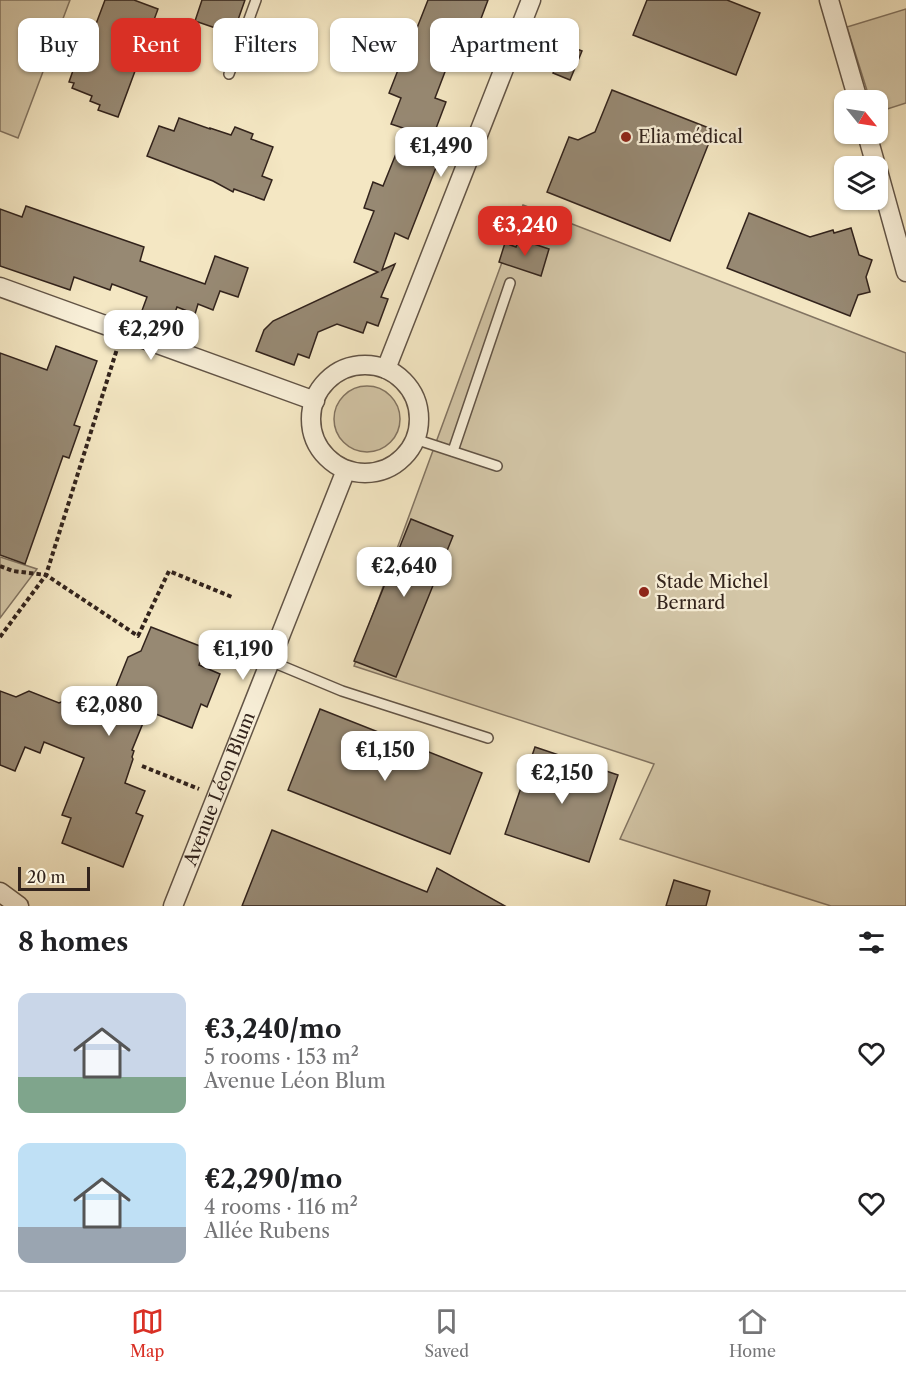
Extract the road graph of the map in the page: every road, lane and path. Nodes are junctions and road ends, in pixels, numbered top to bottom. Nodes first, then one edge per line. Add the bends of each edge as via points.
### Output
1 (256, 0) edge
2 (531, 0) edge
3 (830, 0) edge
4 (230, 74) dead end
5 (855, 90) edge
6 (888, 207) edge
7 (906, 272) edge
8 (510, 283) dead end
9 (0, 287) edge
10 (123, 331) junction
11 (386, 369) junction
12 (315, 401) junction
13 (416, 439) junction
14 (453, 451) junction
15 (497, 466) dead end
16 (346, 470) junction
17 (0, 566) edge
18 (46, 575) junction
19 (232, 597) dead end
20 (0, 637) edge
21 (270, 662) junction
22 (488, 738) dead end
23 (142, 766) dead end
24 (216, 796) junction
25 (0, 892) edge
26 (19, 906) edge
27 (173, 906) edge

1 - 4 lane
2 - 11 street
3 - 5 street
6 - 7 street
8 - 14 lane
9 - 10 street
10 - 12 street
10 - 18 path
11 - 12 street via 364,365 344,370 326,383
11 - 13 street via 403,380 415,398 419,418
12 - 16 street via 312,422 316,442 329,459
13 - 14 lane
13 - 16 street via 404,456 387,468 367,473
14 - 15 lane
16 - 21 street, Avenue Léon Blum
17 - 18 path
18 - 19 path via 138,636 170,571
18 - 20 path
21 - 22 lane via 342,691
21 - 24 street, Avenue Léon Blum
23 - 24 path
24 - 27 street, Avenue Léon Blum
25 - 26 street

